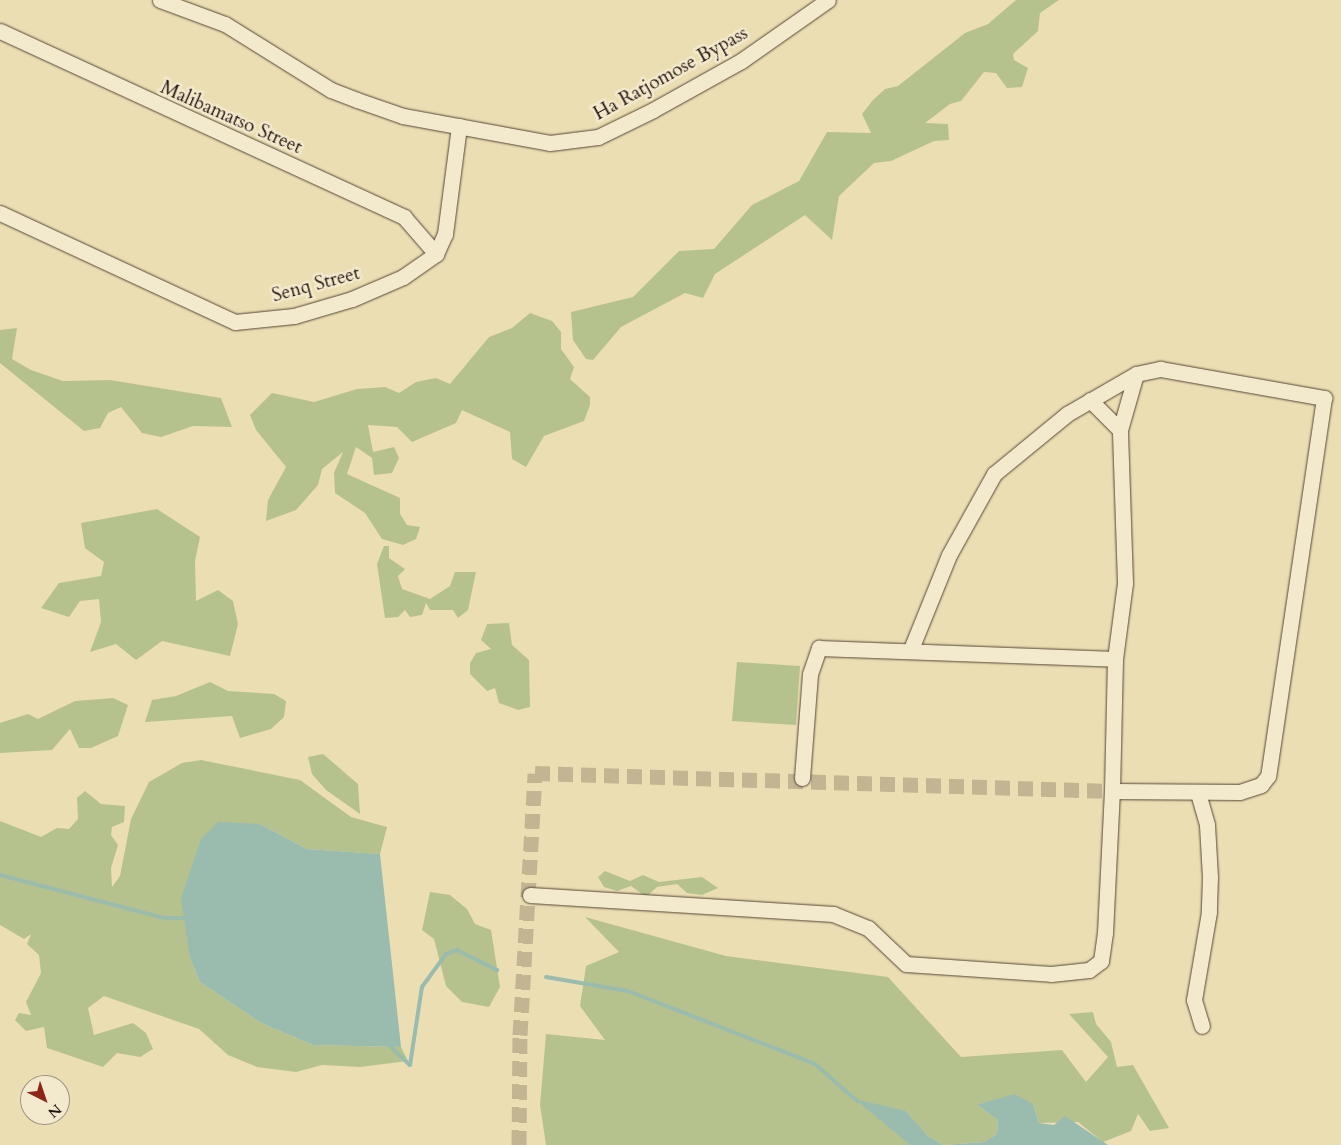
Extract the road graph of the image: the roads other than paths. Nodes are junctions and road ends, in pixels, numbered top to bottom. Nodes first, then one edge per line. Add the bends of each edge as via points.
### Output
1 (160, 0) edge
2 (828, 0) edge
3 (0, 31) edge
4 (459, 126) junction
5 (0, 213) edge
6 (436, 254) junction
7 (1136, 374) junction
8 (1090, 400) junction
9 (1120, 430) junction
10 (911, 649) junction
11 (1115, 660) junction
12 (802, 778) dead end
13 (1112, 791) junction
14 (1198, 794) junction
15 (530, 895) dead end
16 (1202, 1026) dead end

1 - 4 street, Ha Ratjomose Bypass via 225,24 331,90 403,116
2 - 4 street, Ha Ratjomose Bypass via 741,61 598,137 539,142
3 - 6 street, Malibamatso Street via 404,217
4 - 6 street via 445,234
5 - 6 street, Senq Street via 235,322 294,316 352,299 403,277
7 - 8 street
7 - 9 street
7 - 14 street via 1160,370 1324,398 1268,776 1261,785 1240,792
8 - 9 street
8 - 10 street via 994,474 949,555
9 - 11 street via 1125,584
10 - 11 street
10 - 12 street via 819,648 810,674
11 - 13 street
13 - 14 street
13 - 15 street via 1101,961 1089,970 1051,974 906,964 868,928 833,914
14 - 16 street via 1206,826 1210,877 1209,912 1194,1000

